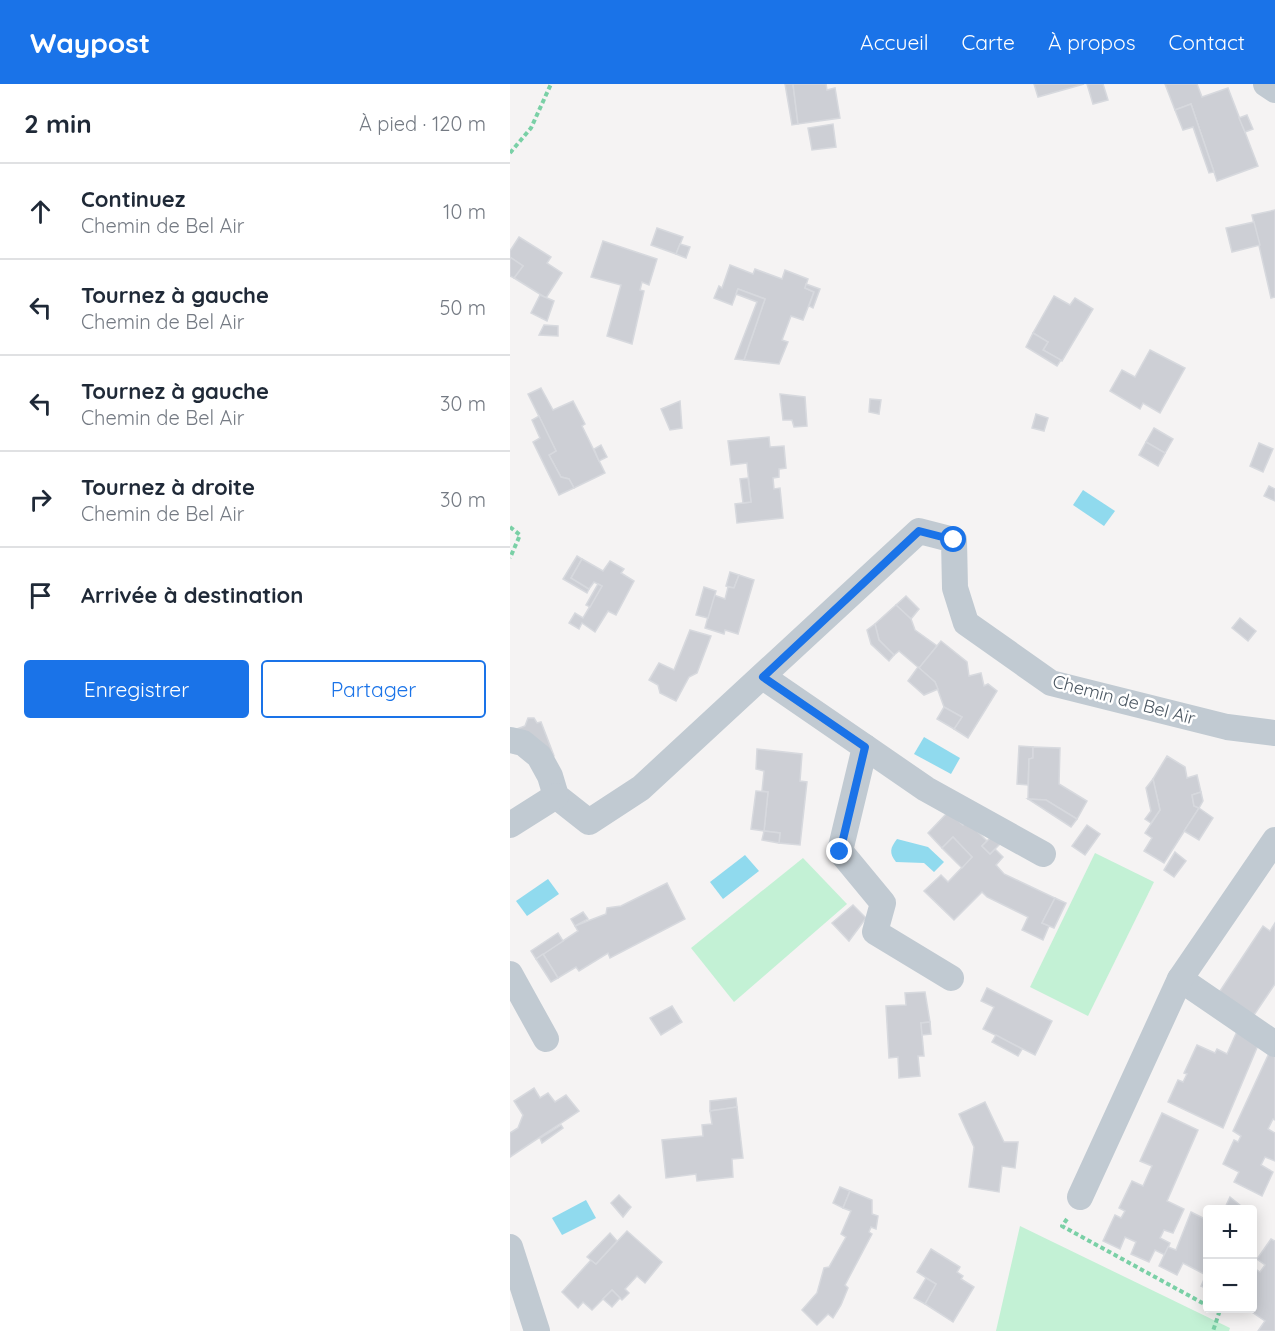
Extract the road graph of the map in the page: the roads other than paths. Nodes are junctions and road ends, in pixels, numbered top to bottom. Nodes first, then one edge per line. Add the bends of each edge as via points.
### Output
1 (1266, 84) edge
2 (1275, 90) edge
3 (763, 677) junction
4 (1275, 733) edge
5 (510, 740) edge
6 (865, 747) junction
7 (556, 796) junction
8 (510, 825) edge
9 (1273, 848) edge
10 (1043, 854) dead end
11 (510, 974) edge
12 (951, 978) dead end
13 (1180, 979) junction
14 (546, 1039) dead end
15 (1275, 1044) edge
16 (1080, 1197) road end
17 (510, 1247) edge
18 (537, 1331) edge

1 - 2 street
3 - 4 street, Chemin de Bel Air via 919,531 954,540 955,588 966,623 1051,683 1227,727
3 - 6 street
3 - 7 street, Chemin de Bel Air via 641,788 589,822
5 - 7 street via 522,743 539,756
6 - 10 street via 926,789
6 - 12 street via 840,852 883,903 875,932
7 - 8 street
9 - 13 street
11 - 14 street
13 - 15 street
13 - 16 street
17 - 18 street

